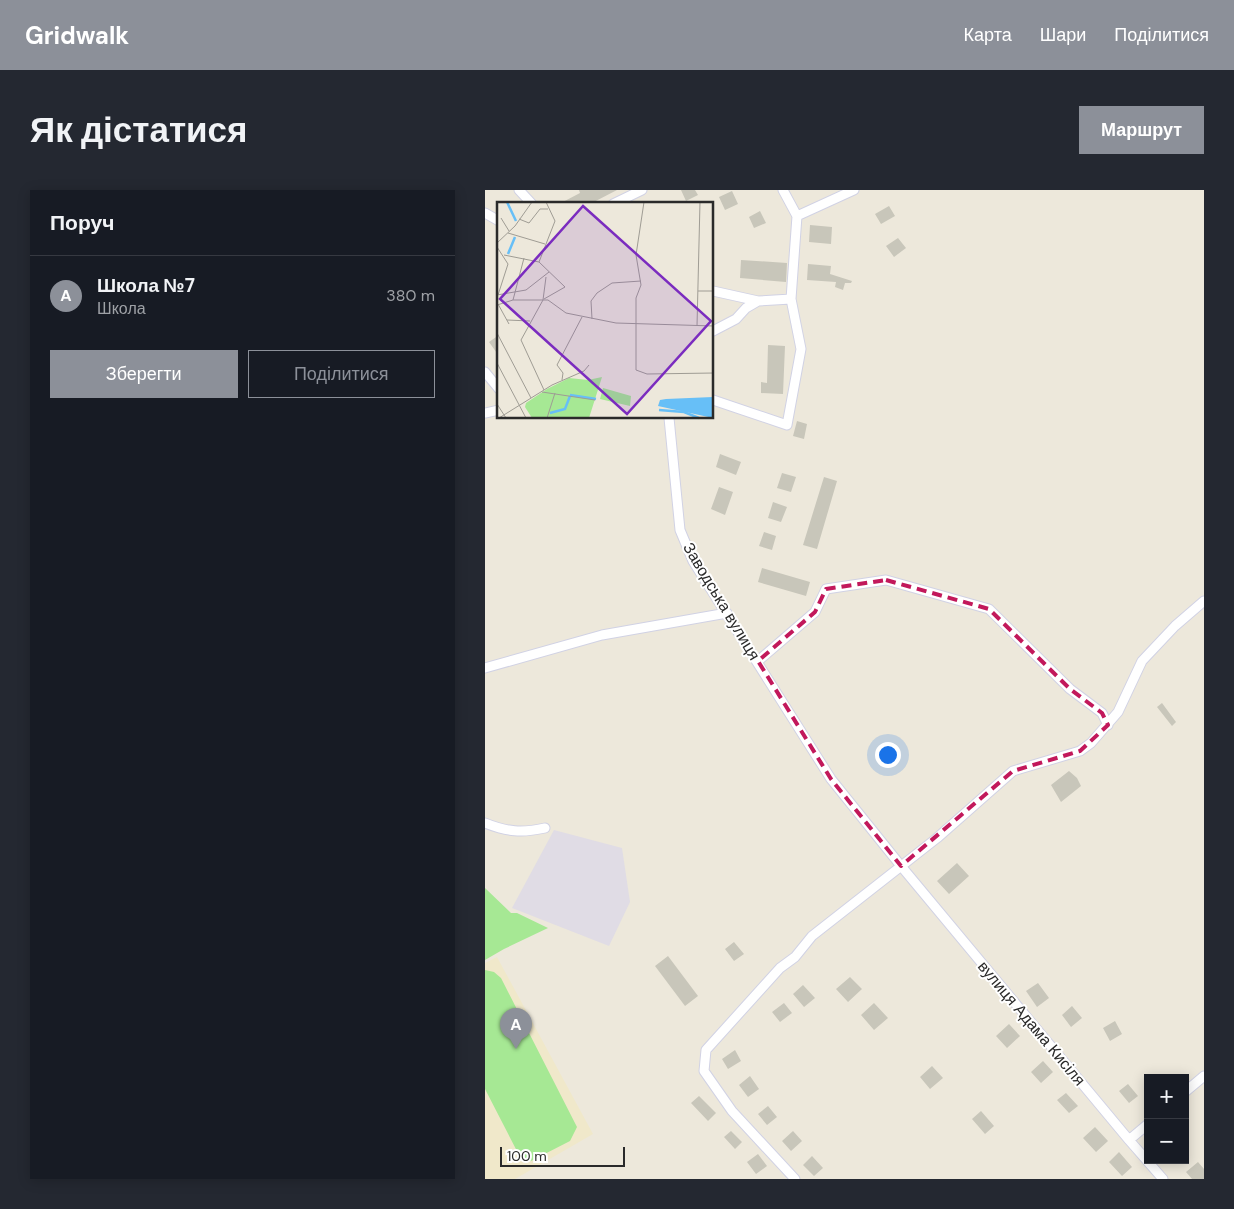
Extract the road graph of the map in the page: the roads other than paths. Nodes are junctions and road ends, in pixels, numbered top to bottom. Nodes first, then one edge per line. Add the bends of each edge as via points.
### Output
1 (519, 190) edge
2 (642, 190) edge
3 (783, 190) edge
4 (854, 190) edge
5 (530, 202) edge
6 (617, 202) edge
7 (485, 213) edge
8 (797, 216) junction
9 (497, 220) edge
10 (714, 291) edge
11 (791, 299) junction
12 (757, 301) junction
13 (714, 330) edge
14 (485, 372) edge
15 (497, 387) edge
16 (714, 400) edge
17 (669, 419) edge
18 (1204, 601) edge
19 (727, 613) junction
20 (759, 663) junction
21 (485, 668) edge
22 (1108, 725) junction
23 (485, 823) edge
24 (545, 828) dead end
25 (901, 866) junction
26 (1204, 1076) edge
27 (1189, 1089) edge
28 (1144, 1127) edge
29 (1129, 1140) junction
30 (795, 1179) edge
31 (1163, 1179) edge

1 - 5 street
2 - 6 street
3 - 8 street
4 - 8 street
7 - 9 street
8 - 11 street
10 - 12 street
11 - 12 street
11 - 16 street via 801,349 787,425
12 - 13 street via 736,319
14 - 15 street
17 - 19 street, Заводська вулиця via 680,530 693,561
18 - 22 street via 1142,661 1118,712
19 - 20 street, Заводська вулиця
19 - 21 street via 602,635
20 - 22 street via 815,612 826,588 886,580 989,609 1070,689 1102,713
20 - 25 street, Заводська вулиця via 831,779
22 - 25 street via 1080,751 1013,771
23 - 24 street via 501,830
25 - 29 street, вулиця Адама Кисіля
25 - 30 street via 812,936 706,1050 705,1071 732,1111
26 - 27 street
28 - 29 street
29 - 31 street, вулиця Адама Кисіля

